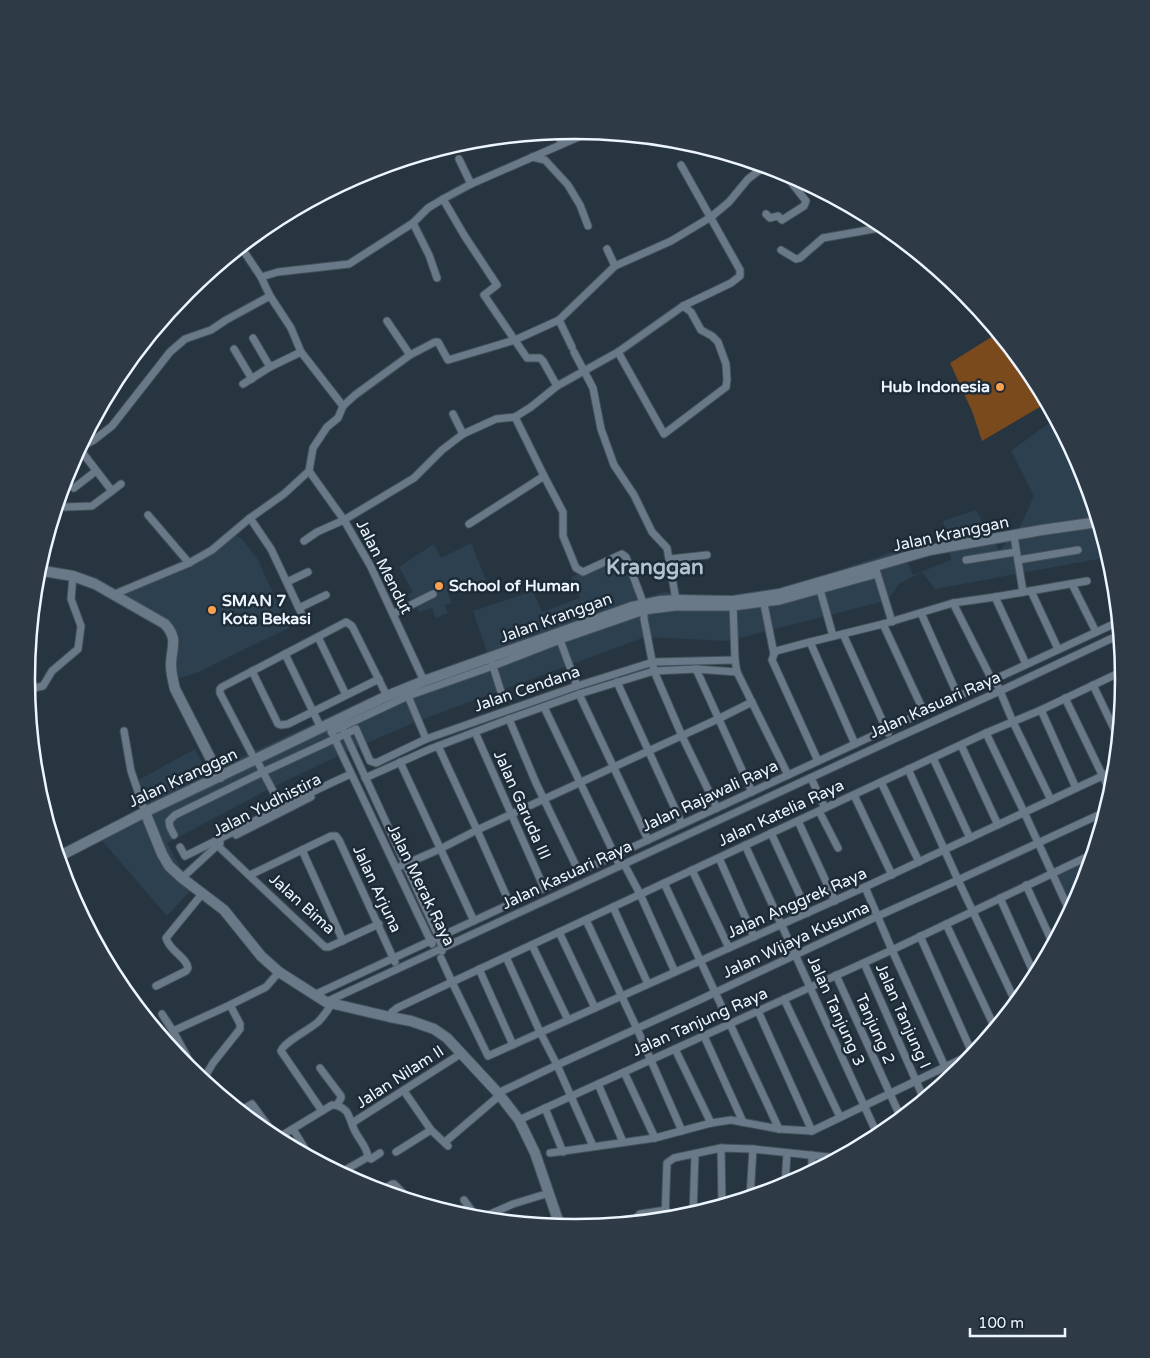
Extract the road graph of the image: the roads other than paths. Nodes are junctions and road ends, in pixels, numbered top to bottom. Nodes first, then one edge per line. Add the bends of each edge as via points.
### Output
1 (560, 139) edge
2 (572, 139) edge
3 (562, 143) junction
4 (532, 157) junction
5 (459, 159) dead end
6 (681, 165) dead end
7 (758, 171) edge
8 (470, 184) junction
9 (794, 185) edge
10 (443, 199) junction
11 (766, 214) dead end
12 (711, 217) junction
13 (413, 223) junction
14 (588, 226) dead end
15 (873, 229) edge
16 (607, 249) dead end
17 (781, 250) dead end
18 (244, 252) edge
19 (615, 266) junction
20 (261, 277) junction
21 (437, 278) dead end
22 (270, 296) junction
23 (683, 306) junction
24 (558, 320) junction
25 (387, 321) dead end
26 (253, 338) dead end
27 (515, 340) junction
28 (234, 349) dead end
29 (301, 352) junction
30 (618, 352) junction
31 (410, 355) junction
32 (270, 368) junction
33 (584, 372) junction
34 (252, 378) junction
35 (243, 384) dead end
36 (557, 386) junction
37 (343, 406) junction
38 (453, 414) dead end
39 (515, 416) junction
40 (463, 434) junction
41 (90, 442) edge
42 (85, 454) edge
43 (96, 471) junction
44 (309, 471) junction
45 (544, 476) junction
46 (121, 484) dead end
47 (74, 488) dead end
48 (112, 491) junction
49 (65, 507) dead end
50 (148, 515) dead end
51 (250, 518) junction
52 (344, 520) junction
53 (1092, 523) edge
54 (469, 524) dead end
55 (1014, 536) junction
56 (304, 541) dead end
57 (1078, 550) dead end
58 (1016, 552) junction
59 (707, 555) dead end
60 (670, 559) junction
61 (966, 560) dead end
62 (1018, 560) junction
63 (189, 563) junction
64 (876, 570) junction
65 (46, 571) edge
66 (308, 572) dead end
67 (73, 576) junction
68 (1087, 580) dead end
69 (287, 582) junction
70 (1072, 584) junction
71 (820, 586) junction
72 (1031, 591) junction
73 (1023, 592) junction
74 (115, 594) junction
75 (434, 594) dead end
76 (326, 595) dead end
77 (995, 597) junction
78 (676, 600) junction
79 (953, 603) junction
80 (733, 604) junction
81 (764, 604) junction
82 (299, 608) junction
83 (644, 608) junction
84 (920, 613) junction
85 (393, 614) junction
86 (305, 621) dead end
87 (892, 622) junction
88 (883, 624) junction
89 (1112, 625) edge
90 (1096, 632) junction
91 (843, 634) junction
92 (833, 636) junction
93 (318, 637) junction
94 (1113, 637) edge
95 (560, 640) junction
96 (810, 642) junction
97 (1058, 649) junction
98 (285, 654) junction
99 (774, 654) junction
100 (735, 660) junction
101 (492, 662) junction
102 (653, 662) junction
103 (1026, 664) junction
104 (696, 669) junction
105 (654, 670) junction
106 (252, 671) junction
107 (737, 672) junction
108 (1115, 677) edge
109 (379, 679) junction
110 (993, 679) junction
111 (424, 681) junction
112 (617, 682) junction
113 (1093, 685) junction
114 (577, 686) junction
115 (35, 688) edge
116 (1000, 691) junction
117 (579, 694) junction
118 (346, 695) junction
119 (502, 695) dead end
120 (386, 696) junction
121 (408, 696) junction
122 (958, 696) junction
123 (1065, 698) junction
124 (752, 702) junction
125 (544, 707) junction
126 (1041, 710) junction
127 (313, 712) junction
128 (924, 712) junction
129 (509, 719) junction
130 (718, 719) junction
131 (1013, 722) junction
132 (340, 723) junction
133 (1113, 726) edge
134 (886, 729) junction
135 (124, 731) dead end
136 (329, 731) junction
137 (474, 732) junction
138 (986, 733) junction
139 (345, 734) junction
140 (682, 736) junction
141 (426, 739) junction
142 (892, 740) junction
143 (855, 744) junction
144 (960, 745) junction
145 (438, 746) junction
146 (649, 751) junction
147 (933, 758) junction
148 (256, 760) junction
149 (818, 761) junction
150 (400, 762) junction
151 (614, 767) junction
152 (908, 769) junction
153 (263, 772) junction
154 (351, 774) junction
155 (1106, 774) edge
156 (788, 775) junction
157 (220, 776) junction
158 (1102, 776) junction
159 (366, 778) junction
160 (811, 778) junction
161 (345, 780) dead end
162 (880, 782) junction
163 (1105, 782) edge
164 (580, 783) junction
165 (1076, 788) junction
166 (752, 792) junction
167 (854, 795) junction
168 (545, 799) junction
169 (1050, 800) junction
170 (281, 806) junction
171 (717, 808) junction
172 (822, 810) junction
173 (145, 812) junction
174 (1024, 812) junction
175 (512, 814) junction
176 (1098, 815) edge
177 (798, 821) junction
178 (682, 824) junction
179 (998, 825) junction
180 (477, 830) junction
181 (771, 833) junction
182 (174, 835) dead end
183 (970, 838) junction
184 (648, 840) junction
185 (1038, 843) junction
186 (217, 845) junction
187 (745, 845) junction
188 (180, 846) dead end
189 (838, 848) dead end
190 (440, 849) junction
191 (302, 850) junction
192 (945, 850) junction
193 (64, 854) edge
194 (614, 856) junction
195 (719, 858) junction
196 (1084, 858) edge
197 (919, 862) junction
198 (405, 864) junction
199 (622, 865) junction
200 (397, 868) junction
201 (692, 870) junction
202 (579, 872) junction
203 (1051, 873) junction
204 (250, 875) junction
205 (892, 875) junction
206 (182, 878) junction
207 (958, 880) junction
208 (664, 883) junction
209 (1026, 886) junction
210 (865, 887) junction
211 (544, 888) junction
212 (202, 894) junction
213 (640, 894) junction
214 (1000, 898) junction
215 (835, 901) junction
216 (1066, 903) edge
217 (510, 904) junction
218 (613, 907) junction
219 (973, 911) junction
220 (808, 913) junction
221 (878, 916) junction
222 (586, 920) junction
223 (474, 921) junction
224 (378, 924) junction
225 (946, 924) junction
226 (781, 925) junction
227 (559, 932) junction
228 (920, 936) junction
229 (1049, 936) edge
230 (754, 937) junction
231 (438, 938) junction
232 (343, 940) junction
233 (431, 941) junction
234 (532, 945) junction
235 (442, 947) junction
236 (729, 948) junction
237 (892, 950) junction
238 (435, 951) junction
239 (796, 955) junction
240 (506, 957) junction
241 (394, 958) junction
242 (441, 958) junction
243 (701, 961) junction
244 (864, 963) junction
245 (1031, 968) edge
246 (398, 969) junction
247 (479, 969) junction
248 (279, 972) junction
249 (675, 972) junction
250 (836, 975) junction
251 (452, 982) junction
252 (648, 984) junction
253 (156, 986) dead end
254 (810, 987) junction
255 (716, 993) junction
256 (314, 995) junction
257 (1012, 995) edge
258 (621, 996) junction
259 (784, 999) junction
260 (329, 1002) junction
261 (230, 1005) junction
262 (595, 1008) junction
263 (758, 1011) junction
264 (162, 1014) dead end
265 (390, 1017) junction
266 (568, 1020) junction
267 (992, 1022) edge
268 (730, 1024) junction
269 (637, 1028) junction
270 (173, 1031) junction
271 (540, 1032) junction
272 (704, 1036) junction
273 (513, 1045) junction
274 (970, 1047) edge
275 (675, 1049) junction
276 (184, 1051) edge
277 (462, 1053) junction
278 (651, 1060) junction
279 (957, 1061) edge
280 (557, 1065) junction
281 (944, 1067) junction
282 (320, 1068) dead end
283 (946, 1071) edge
284 (624, 1072) junction
285 (207, 1074) edge
286 (916, 1081) junction
287 (598, 1084) junction
288 (404, 1091) junction
289 (921, 1093) edge
290 (499, 1094) junction
291 (889, 1094) junction
292 (570, 1097) junction
293 (337, 1105) junction
294 (864, 1106) junction
295 (246, 1107) edge
296 (545, 1108) junction
297 (322, 1111) junction
298 (898, 1112) edge
299 (840, 1117) junction
300 (264, 1120) edge
301 (519, 1120) junction
302 (743, 1122) junction
303 (352, 1123) junction
304 (711, 1123) junction
305 (874, 1128) edge
306 (293, 1129) junction
307 (779, 1129) junction
308 (431, 1130) junction
309 (682, 1131) junction
310 (812, 1131) junction
311 (284, 1134) edge
312 (655, 1138) junction
313 (622, 1142) junction
314 (303, 1146) edge
315 (593, 1146) junction
316 (721, 1148) junction
317 (753, 1149) junction
318 (396, 1152) dead end
319 (563, 1152) junction
320 (380, 1153) dead end
321 (550, 1153) dead end
322 (787, 1153) junction
323 (695, 1154) junction
324 (812, 1155) junction
325 (368, 1157) junction
326 (826, 1157) edge
327 (812, 1164) edge
328 (348, 1169) edge
329 (786, 1176) edge
330 (389, 1186) edge
331 (399, 1189) edge
332 (750, 1189) edge
333 (549, 1193) junction
334 (722, 1199) edge
335 (464, 1200) dead end
336 (693, 1206) edge
337 (471, 1209) edge
338 (666, 1210) joint
339 (493, 1212) edge
340 (639, 1215) edge
341 (558, 1218) edge

1 - 3 street
2 - 3 street
3 - 4 street
4 - 8 street
4 - 14 street via 545,160 568,185
5 - 8 street
6 - 12 street
7 - 12 street
8 - 10 street
9 - 11 street via 806,201 804,206 782,220
10 - 13 street
10 - 27 street via 497,285 484,295
12 - 19 street via 671,241
12 - 23 street via 740,270 740,276
13 - 20 street via 349,264
13 - 21 street
15 - 17 street via 823,238 796,259
16 - 19 street
18 - 20 street
19 - 24 street
20 - 22 street
22 - 29 street
22 - 41 street via 211,330 185,339 170,352 112,426
23 - 30 street
23 - 30 street via 691,312 701,330 718,342 726,364 726,387 664,434
24 - 27 street
24 - 33 street
25 - 31 street
26 - 32 street
27 - 31 street via 448,360 438,342
27 - 36 street via 527,358 543,361
28 - 34 street
29 - 32 street
29 - 37 street
30 - 33 street
31 - 37 street
32 - 34 street
33 - 36 street
33 - 60 street via 593,388 601,429 614,465 634,495 652,532 668,548
34 - 35 street
36 - 39 street
37 - 44 street via 338,418 327,427 313,448
38 - 40 street
39 - 40 street via 496,419
39 - 45 street
40 - 52 street via 414,478
42 - 43 street
43 - 47 street
43 - 48 street
44 - 51 street
44 - 52 street, Jalan Mendut
45 - 54 street
45 - 83 street via 563,512 563,536 576,568 583,572 624,555
46 - 48 street
48 - 49 street via 92,506
50 - 63 street
51 - 63 street via 212,550
51 - 69 street via 271,549
52 - 56 street
52 - 85 street, Jalan Mendut
53 - 55 main road, Jalan Kranggan
55 - 58 street
55 - 64 main road, Jalan Kranggan via 930,550
57 - 62 street
58 - 61 street
58 - 62 street
59 - 60 street
60 - 78 street
62 - 73 street
63 - 74 street
64 - 71 main road, Jalan Kranggan
64 - 87 street
65 - 67 main road
66 - 69 street
67 - 74 main road
67 - 115 street via 70,599 81,626 78,649 52,670 43,686
68 - 70 street
69 - 82 street
70 - 72 street
70 - 90 street
71 - 80 main road, Jalan Kranggan
71 - 81 street
71 - 92 street
72 - 73 street
72 - 97 street
73 - 77 street
74 - 157 main road via 165,624 172,632 171,664 175,689
75 - 85 street
76 - 82 street
77 - 79 street
77 - 103 street
78 - 80 main road, Jalan Kranggan
78 - 83 main road, Jalan Kranggan
79 - 84 street
79 - 110 street
80 - 81 street
80 - 83 street
80 - 100 street
81 - 99 street
82 - 86 street
83 - 95 street
83 - 101 main road, Jalan Kranggan via 632,607
83 - 102 street
84 - 87 street
84 - 122 street
85 - 111 street, Jalan Mendut
87 - 88 street
88 - 91 street
88 - 128 street
89 - 90 street, Jalan Rajawali Raya
90 - 97 street, Jalan Rajawali Raya
91 - 92 street
91 - 134 street
92 - 96 street
93 - 98 street
93 - 109 street via 346,622 350,624
93 - 118 street
94 - 116 street, Jalan Kasuari Raya
95 - 101 street
95 - 114 street
96 - 99 street
96 - 143 street
97 - 103 street, Jalan Rajawali Raya
98 - 106 street
98 - 127 street, Jalan Merak Raya
99 - 149 street via 772,660
100 - 102 street, Jalan Cendana
100 - 107 street
101 - 111 main road, Jalan Kranggan
101 - 119 street
101 - 121 street
102 - 105 street
102 - 114 street, Jalan Cendana
103 - 110 street, Jalan Rajawali Raya
104 - 105 street
104 - 107 street
104 - 130 street
105 - 112 street
105 - 140 street
106 - 127 street via 278,724 288,724
106 - 148 street via 220,691
107 - 124 street
108 - 113 street, Jalan Katelia Raya
109 - 118 street
109 - 120 street
110 - 116 street
110 - 122 street, Jalan Rajawali Raya
111 - 120 main road, Jalan Kranggan
112 - 117 street
112 - 146 street
113 - 123 street, Jalan Katelia Raya
113 - 133 street
114 - 141 street, Jalan Cendana
116 - 131 street
116 - 142 street, Jalan Kasuari Raya
117 - 125 street
117 - 151 street
118 - 127 street
120 - 132 main road, Jalan Kranggan
121 - 132 street
121 - 141 street
122 - 128 street, Jalan Rajawali Raya
123 - 126 street, Jalan Katelia Raya
123 - 158 street
124 - 130 street
124 - 156 street
125 - 129 street
125 - 164 street
126 - 131 street, Jalan Katelia Raya
126 - 165 street
127 - 136 street, Jalan Merak Raya
128 - 134 street, Jalan Rajawali Raya
129 - 137 street
129 - 168 street
130 - 140 street
130 - 166 street
131 - 138 street, Jalan Katelia Raya
131 - 169 street
132 - 136 main road, Jalan Kranggan
132 - 139 street, Jalan Merak Raya
134 - 142 street
134 - 143 street, Jalan Rajawali Raya
135 - 173 street via 131,771
136 - 139 street
136 - 148 main road, Jalan Kranggan
136 - 153 street
136 - 154 street, Jalan Merak Raya
137 - 145 street
137 - 175 street, Jalan Garuda III
138 - 144 street, Jalan Katelia Raya
138 - 174 street
139 - 141 street, Jalan Cendana via 356,729 370,761 374,763
139 - 159 street, Jalan Merak Raya
140 - 146 street
140 - 171 street
142 - 160 street, Jalan Kasuari Raya
143 - 149 street, Jalan Rajawali Raya
144 - 147 street, Jalan Katelia Raya
144 - 179 street
145 - 150 street
145 - 180 street
146 - 151 street
146 - 178 street
147 - 152 street, Jalan Katelia Raya
147 - 183 street
148 - 153 street
148 - 157 main road, Jalan Kranggan
149 - 156 street, Jalan Rajawali Raya
150 - 159 street
150 - 190 street
151 - 164 street
151 - 184 street
152 - 162 street, Jalan Katelia Raya
152 - 192 street
153 - 170 street
153 - 182 street via 175,816 169,824
154 - 170 street
154 - 200 street, Jalan Merak Raya
155 - 158 street, Jalan Anggrek Raya
156 - 166 street, Jalan Rajawali Raya
157 - 173 main road, Jalan Kranggan
158 - 163 street
158 - 165 street, Jalan Anggrek Raya
159 - 198 street, Jalan Merak Raya
160 - 172 street
160 - 199 street, Jalan Kasuari Raya
161 - 186 street, Jalan Yudhistira
162 - 167 street, Jalan Katelia Raya
162 - 197 street
164 - 168 street
164 - 194 street
165 - 169 street, Jalan Anggrek Raya
166 - 171 street, Jalan Rajawali Raya
167 - 172 street, Jalan Katelia Raya
167 - 205 street
168 - 175 street
168 - 202 street
169 - 174 street, Jalan Anggrek Raya
170 - 188 street via 185,856
171 - 178 street, Jalan Rajawali Raya
172 - 177 street, Jalan Katelia Raya
172 - 189 street
173 - 193 main road, Jalan Kranggan
173 - 206 main road via 162,854
174 - 179 street, Jalan Anggrek Raya
174 - 185 street
175 - 180 street
175 - 211 street, Jalan Garuda III
176 - 185 street, Jalan Wijaya Kusuma
177 - 181 street, Jalan Katelia Raya
177 - 215 street
178 - 184 street, Jalan Rajawali Raya
179 - 183 street, Jalan Anggrek Raya
180 - 190 street
180 - 217 street
181 - 187 street, Jalan Katelia Raya
181 - 220 street
183 - 192 street, Jalan Anggrek Raya
184 - 194 street, Jalan Rajawali Raya
185 - 203 street
185 - 207 street, Jalan Wijaya Kusuma
186 - 204 street, Jalan Bima
186 - 206 street, Jalan Yudhistira
187 - 195 street, Jalan Katelia Raya
187 - 226 street, Jalan Tanjung 3
190 - 198 street
190 - 223 street
191 - 204 street, Jalan Arjuna
191 - 224 street, Jalan Arjuna via 336,836
191 - 232 street
192 - 197 street, Jalan Anggrek Raya
192 - 207 street
194 - 199 street
194 - 202 street, Jalan Rajawali Raya
195 - 201 street, Jalan Katelia Raya
195 - 230 street
196 - 203 street, Jalan Tanjung Raya
197 - 205 street, Jalan Anggrek Raya
198 - 200 street
198 - 231 street, Jalan Merak Raya
199 - 213 street
199 - 235 street, Jalan Kasuari Raya
200 - 233 street, Jalan Merak Raya
201 - 208 street, Jalan Katelia Raya
201 - 236 street
202 - 211 street, Jalan Rajawali Raya
203 - 209 street, Jalan Tanjung Raya
203 - 216 street
204 - 232 street, Jalan Bima via 322,945 327,947
205 - 210 street, Jalan Anggrek Raya
206 - 212 main road
207 - 219 street
207 - 221 street, Jalan Wijaya Kusuma
208 - 213 street, Jalan Katelia Raya
208 - 243 street
209 - 214 street, Jalan Tanjung Raya
209 - 229 street
210 - 215 street, Jalan Anggrek Raya
210 - 221 street
211 - 217 street, Jalan Rajawali Raya
212 - 248 main road via 224,910 261,956
212 - 253 street via 166,938 168,945 188,964 188,968
213 - 218 street, Jalan Katelia Raya
213 - 249 street
214 - 219 street, Jalan Tanjung Raya
214 - 245 street
215 - 220 street, Jalan Anggrek Raya
217 - 223 street, Jalan Rajawali Raya
218 - 222 street, Jalan Katelia Raya
218 - 252 street
219 - 225 street, Jalan Tanjung Raya
219 - 257 street
220 - 226 street, Jalan Anggrek Raya
221 - 237 street
221 - 239 street, Jalan Wijaya Kusuma
222 - 227 street, Jalan Katelia Raya
222 - 258 street
223 - 231 street, Jalan Rajawali Raya
224 - 232 street, Jalan Bima
224 - 241 street, Jalan Arjuna
225 - 228 street, Jalan Tanjung Raya
225 - 267 street
226 - 230 street, Jalan Anggrek Raya
226 - 239 street, Jalan Tanjung 3
227 - 234 street, Jalan Katelia Raya
227 - 262 street
228 - 237 street, Jalan Tanjung Raya
228 - 274 street
230 - 236 street, Jalan Anggrek Raya
231 - 233 street, Jalan Rajawali Raya
231 - 235 street, Jalan Merak Raya
233 - 238 street, Jalan Merak Raya
233 - 241 street, Jalan Rajawali Raya
234 - 240 street, Jalan Katelia Raya
234 - 266 street
235 - 238 street, Jalan Kasuari Raya
235 - 242 street, Jalan Merak Raya
236 - 243 street, Jalan Anggrek Raya
237 - 244 street, Jalan Tanjung Raya
237 - 281 street
238 - 242 street, Jalan Merak Raya
238 - 246 street, Jalan Kasuari Raya
239 - 254 street, Jalan Tanjung 3
239 - 255 street, Jalan Wijaya Kusuma
240 - 247 street, Jalan Katelia Raya
240 - 271 street
241 - 246 street, Jalan Arjuna
241 - 256 street, Jalan Rajawali Raya
242 - 251 street
243 - 249 street, Jalan Anggrek Raya
243 - 255 street
244 - 250 street, Jalan Tanjung Raya
244 - 286 street, Jalan Tanjung I
246 - 260 street, Jalan Kasuari Raya
247 - 251 street, Jalan Katelia Raya
247 - 273 street
248 - 256 main road
248 - 261 street via 266,987
249 - 252 street, Jalan Anggrek Raya
250 - 254 street, Jalan Tanjung Raya
250 - 291 street, Tanjung 2
251 - 265 street, Jalan Katelia Raya via 397,1008
251 - 273 street, Jalan Anggrek Raya via 488,1056
252 - 258 street, Jalan Anggrek Raya
254 - 259 street, Jalan Tanjung Raya
254 - 294 street, Jalan Tanjung 3
255 - 268 street
255 - 269 street, Jalan Wijaya Kusuma
256 - 260 main road
258 - 262 street, Jalan Anggrek Raya
258 - 269 street
259 - 263 street, Jalan Tanjung Raya
259 - 299 street
260 - 265 main road
260 - 297 street via 324,1016 283,1046 281,1051
261 - 270 street
261 - 285 street via 240,1029
262 - 266 street, Jalan Anggrek Raya
263 - 268 street, Jalan Tanjung Raya
263 - 310 street
264 - 270 street
265 - 277 main road via 434,1029
266 - 271 street, Jalan Anggrek Raya
268 - 272 street, Jalan Tanjung Raya
268 - 307 street
269 - 278 street
269 - 280 street, Jalan Wijaya Kusuma
270 - 276 street
271 - 273 street, Jalan Anggrek Raya
271 - 280 street
272 - 275 street, Jalan Tanjung Raya
272 - 302 street
275 - 278 street, Jalan Tanjung Raya
275 - 304 street
277 - 288 street, Jalan Nilam II
277 - 290 main road
278 - 284 street, Jalan Tanjung Raya
278 - 309 street
279 - 281 street
280 - 290 street, Jalan Wijaya Kusuma
280 - 292 street
281 - 283 street
281 - 286 street
282 - 293 street via 341,1096
284 - 287 street, Jalan Tanjung Raya
284 - 312 street
286 - 289 street, Jalan Tanjung I
286 - 291 street
287 - 292 street, Jalan Tanjung Raya
287 - 313 street
288 - 303 street, Jalan Nilam II
288 - 308 street
290 - 301 main road
290 - 308 street, Jalan Wijaya Kusuma via 447,1144
291 - 294 street
291 - 298 street, Tanjung 2
292 - 296 street, Jalan Tanjung Raya
292 - 315 street
293 - 297 street
293 - 303 street via 346,1111
294 - 299 street
294 - 305 street, Jalan Tanjung 3
295 - 300 street via 252,1104
296 - 301 street, Jalan Tanjung Raya
296 - 319 street
297 - 306 street
299 - 310 street
301 - 333 main road via 535,1152
302 - 304 street
302 - 307 street
303 - 325 street
304 - 309 street
306 - 311 street
306 - 314 street
307 - 310 street
308 - 318 street
309 - 312 street
312 - 313 street
313 - 315 street
315 - 319 street
316 - 317 street
316 - 323 street
316 - 334 street
317 - 322 street
317 - 332 street
319 - 321 street
320 - 325 street via 372,1159
322 - 324 street
322 - 329 street
323 - 336 street
323 - 338 street via 674,1158 668,1163
324 - 326 street
324 - 327 street
325 - 328 street
330 - 331 street via 394,1184
333 - 339 street
333 - 341 main road
335 - 337 street
338 - 340 street

